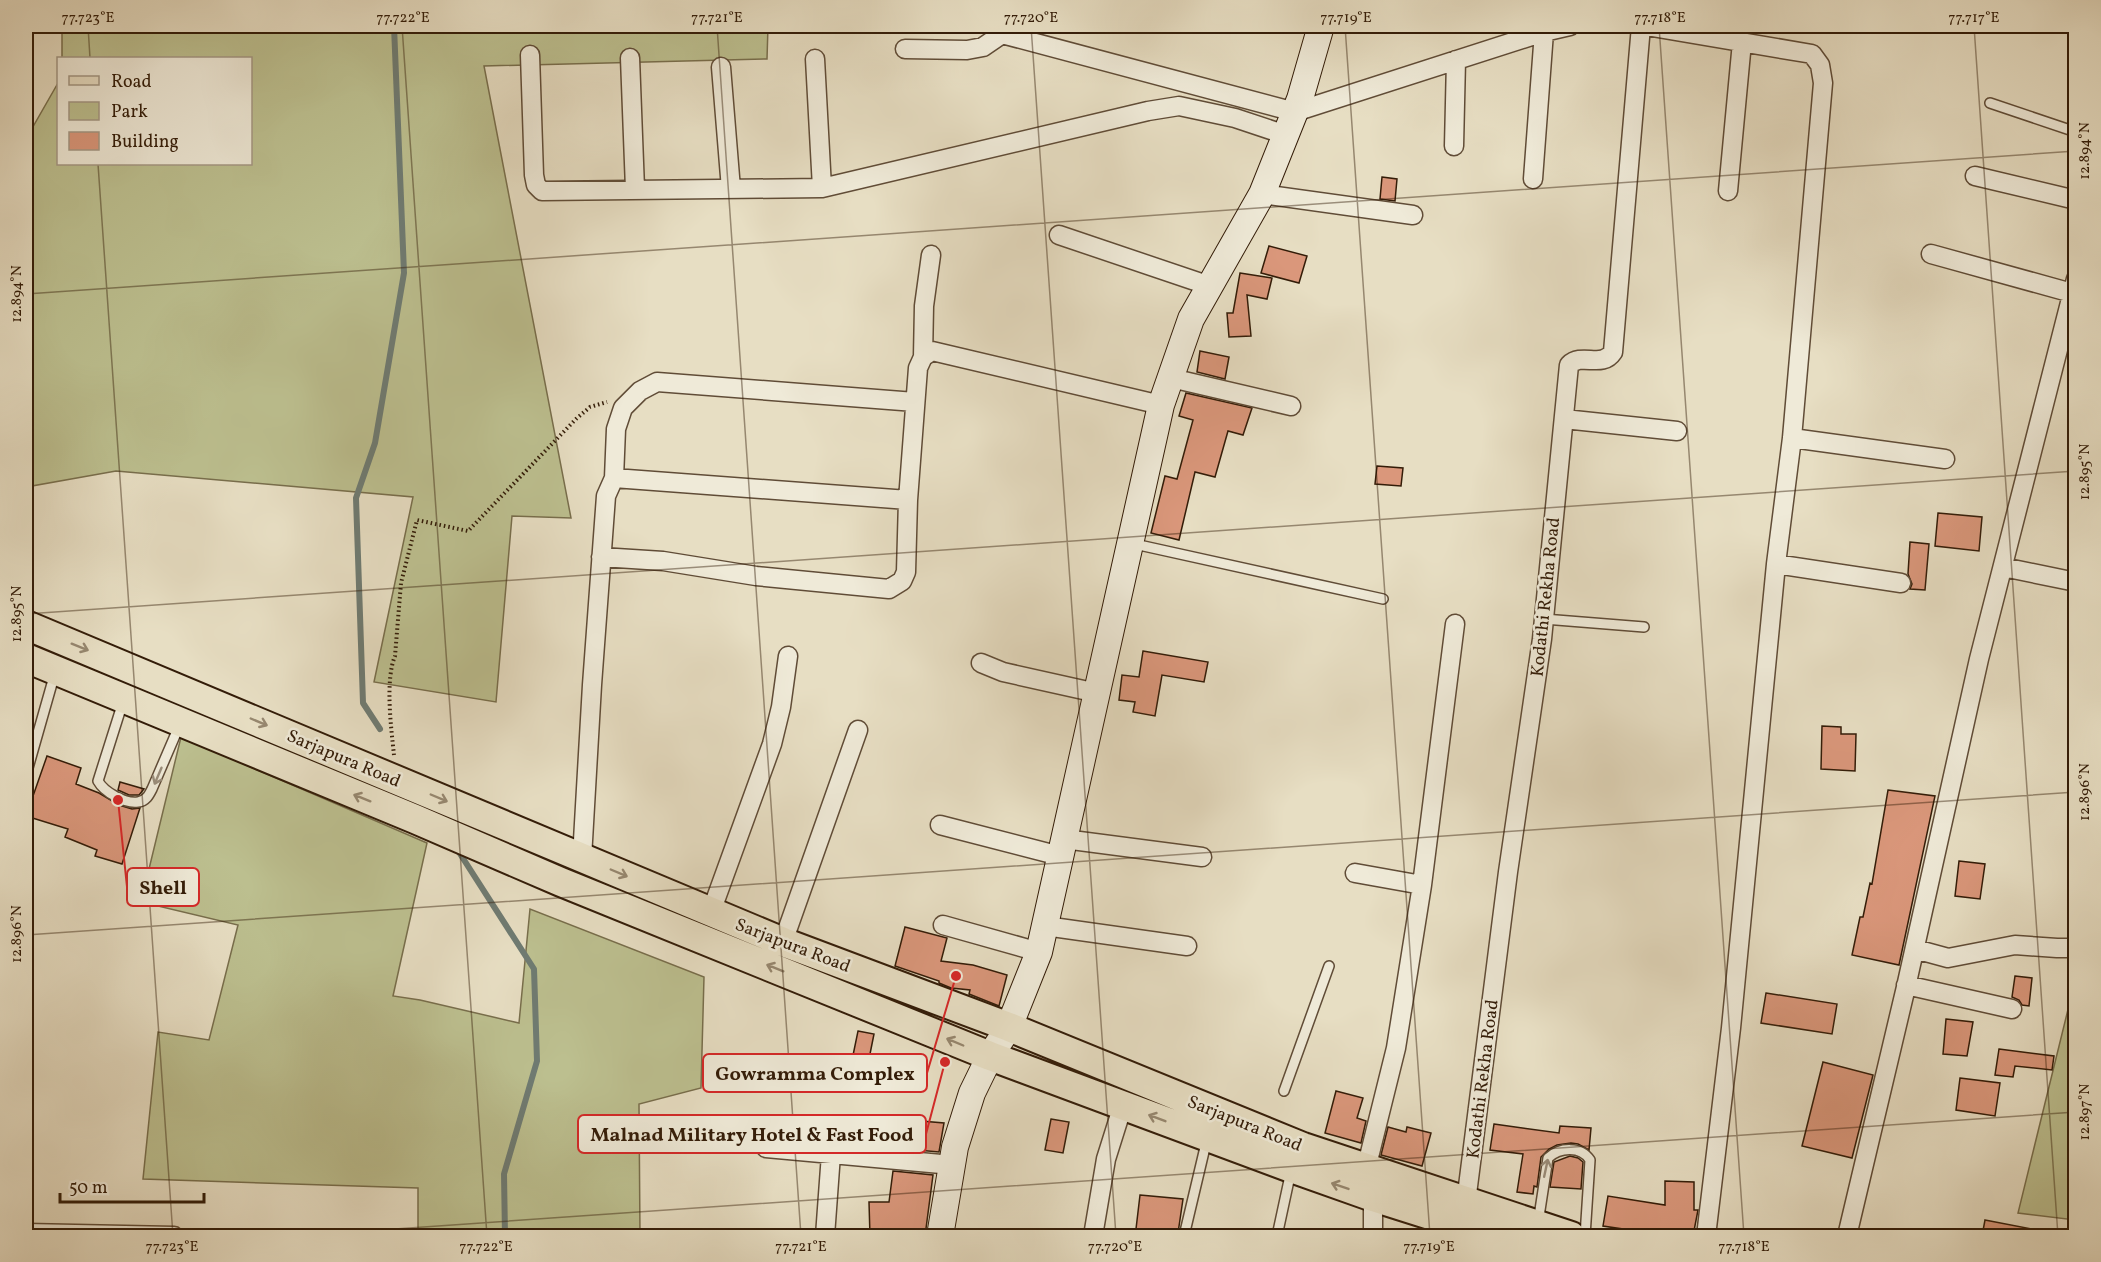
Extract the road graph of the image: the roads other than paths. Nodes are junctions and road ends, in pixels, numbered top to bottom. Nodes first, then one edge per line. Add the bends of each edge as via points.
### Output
1 (1321, 26) edge
2 (1570, 26) edge
3 (1643, 26) edge
4 (1544, 32) junction
5 (1742, 42) junction
6 (905, 49) dead end
7 (530, 55) dead end
8 (630, 58) dead end
9 (815, 59) dead end
10 (1456, 60) junction
11 (721, 67) dead end
12 (1990, 103) dead end
13 (1290, 124) junction
14 (2076, 132) edge
15 (1454, 146) dead end
16 (1975, 176) dead end
17 (1533, 179) dead end
18 (822, 188) junction
19 (635, 189) junction
20 (731, 189) junction
21 (1728, 191) dead end
22 (1262, 194) junction
23 (2076, 200) edge
24 (1413, 215) dead end
25 (1059, 235) dead end
26 (1931, 254) dead end
27 (931, 255) dead end
28 (1210, 286) junction
29 (2074, 286) edge
30 (923, 357) junction
31 (1171, 378) junction
32 (915, 402) junction
33 (1161, 405) junction
34 (1291, 405) dead end
35 (1564, 418) junction
36 (1677, 431) dead end
37 (1792, 438) junction
38 (1945, 459) dead end
39 (614, 478) junction
40 (908, 500) junction
41 (1130, 543) junction
42 (601, 557) junction
43 (1776, 564) junction
44 (2002, 567) junction
45 (2076, 582) edge
46 (1901, 583) dead end
47 (1383, 599) dead end
48 (1544, 619) junction
49 (1455, 624) dead end
50 (26, 625) edge
51 (1644, 627) dead end
52 (788, 656) dead end
53 (26, 658) edge
54 (981, 663) dead end
55 (56, 670) junction
56 (1097, 693) junction
57 (124, 698) junction
58 (181, 722) junction
59 (858, 730) dead end
60 (26, 775) edge
61 (940, 825) dead end
62 (1062, 848) junction
63 (1202, 857) dead end
64 (582, 858) junction
65 (1355, 873) dead end
66 (1422, 885) junction
67 (711, 912) junction
68 (943, 925) dead end
69 (1045, 926) junction
70 (783, 942) junction
71 (1187, 946) dead end
72 (2076, 948) edge
73 (1915, 949) junction
74 (1039, 952) junction
75 (1329, 966) dead end
76 (1906, 985) junction
77 (2012, 1009) dead end
78 (1009, 1027) junction
79 (990, 1056) junction
80 (1284, 1091) dead end
81 (1123, 1105) junction
82 (1208, 1137) junction
83 (765, 1148) dead end
84 (831, 1154) junction
85 (1297, 1158) junction
86 (952, 1165) junction
87 (1366, 1169) junction
88 (1373, 1197) junction
89 (1466, 1202) junction
90 (1537, 1225) junction
91 (26, 1233) edge
92 (174, 1236) edge
93 (825, 1236) edge
94 (940, 1236) edge
95 (1093, 1236) edge
96 (1184, 1236) edge
97 (1277, 1236) edge
98 (1373, 1236) edge
99 (1496, 1236) edge
100 (1571, 1236) edge
101 (1585, 1236) edge
102 (1706, 1236) edge
103 (1847, 1236) edge

1 - 13 street
2 - 4 street
3 - 5 street
3 - 35 street, Kodathi Rekha Road via 1612,352 1609,358 1578,359 1569,365
4 - 10 street
4 - 17 street
5 - 21 street
5 - 37 street via 1812,54 1820,65 1823,82
6 - 13 street via 967,50 983,47 1002,34
7 - 19 street via 536,185 542,191
8 - 19 street
9 - 18 street
10 - 13 street
10 - 15 street
11 - 20 street
12 - 14 lane
13 - 18 street via 1179,106
13 - 22 street
16 - 23 street
18 - 20 street
19 - 20 street
22 - 24 street
22 - 28 street
25 - 28 street
26 - 29 street
27 - 30 street
28 - 31 street via 1191,319
29 - 44 street
30 - 32 street
30 - 33 street via 932,351
31 - 33 street
31 - 34 street
32 - 39 street via 657,382 640,391 623,408 616,429
32 - 40 street
33 - 41 street
35 - 36 street
35 - 48 street, Kodathi Rekha Road
37 - 38 street
37 - 43 street
39 - 40 street
39 - 42 street via 606,496
40 - 42 street via 906,573 902,581 889,589
41 - 47 lane
41 - 56 street
42 - 64 street
43 - 46 street
43 - 102 street via 1731,1028
44 - 45 street
44 - 73 street
48 - 51 lane
48 - 89 street, Kodathi Rekha Road
49 - 66 street
50 -> 64 main road, Sarjapura Road
52 - 67 street via 782,707 772,744
53 - 55 main road, Sarjapura Road
54 - 56 street via 1003,672
55 - 57 main road, Sarjapura Road
55 - 60 lane
56 - 62 street
57 - 58 main road, Sarjapura Road
58 -> 57 lane via 146,798 135,802 119,797 98,782
79 -> 58 main road, Sarjapura Road
59 - 70 street
61 - 62 street
62 - 63 street
62 - 69 street
64 -> 67 main road, Sarjapura Road
65 - 66 street
66 - 87 street via 1396,1048
67 - 70 main road, Sarjapura Road
68 - 74 street
69 - 71 street
69 - 74 street
70 - 78 main road, Sarjapura Road
72 - 73 street via 2015,945 1948,958
73 - 76 street
74 - 78 street
75 - 80 lane
76 - 77 street
76 - 103 street
78 - 79 street
78 - 85 main road, Sarjapura Road via 1272,1127
79 - 81 main road, Sarjapura Road
79 - 86 street via 972,1093
82 -> 81 main road, Sarjapura Road
81 - 95 street via 1106,1159
82 - 85 main road, Sarjapura Road
82 - 96 lane
83 - 84 street
84 - 86 street
84 - 93 street
85 - 87 main road, Sarjapura Road
88 -> 85 main road, Sarjapura Road
85 - 97 lane
86 - 94 street
87 - 89 main road, Sarjapura Road
88 - 98 street
88 - 99 main road, Sarjapura Road
89 - 90 main road, Sarjapura Road
90 - 100 main road, Sarjapura Road
90 -> 101 lane via 1548,1158 1560,1151 1579,1151 1591,1164
91 - 92 street

